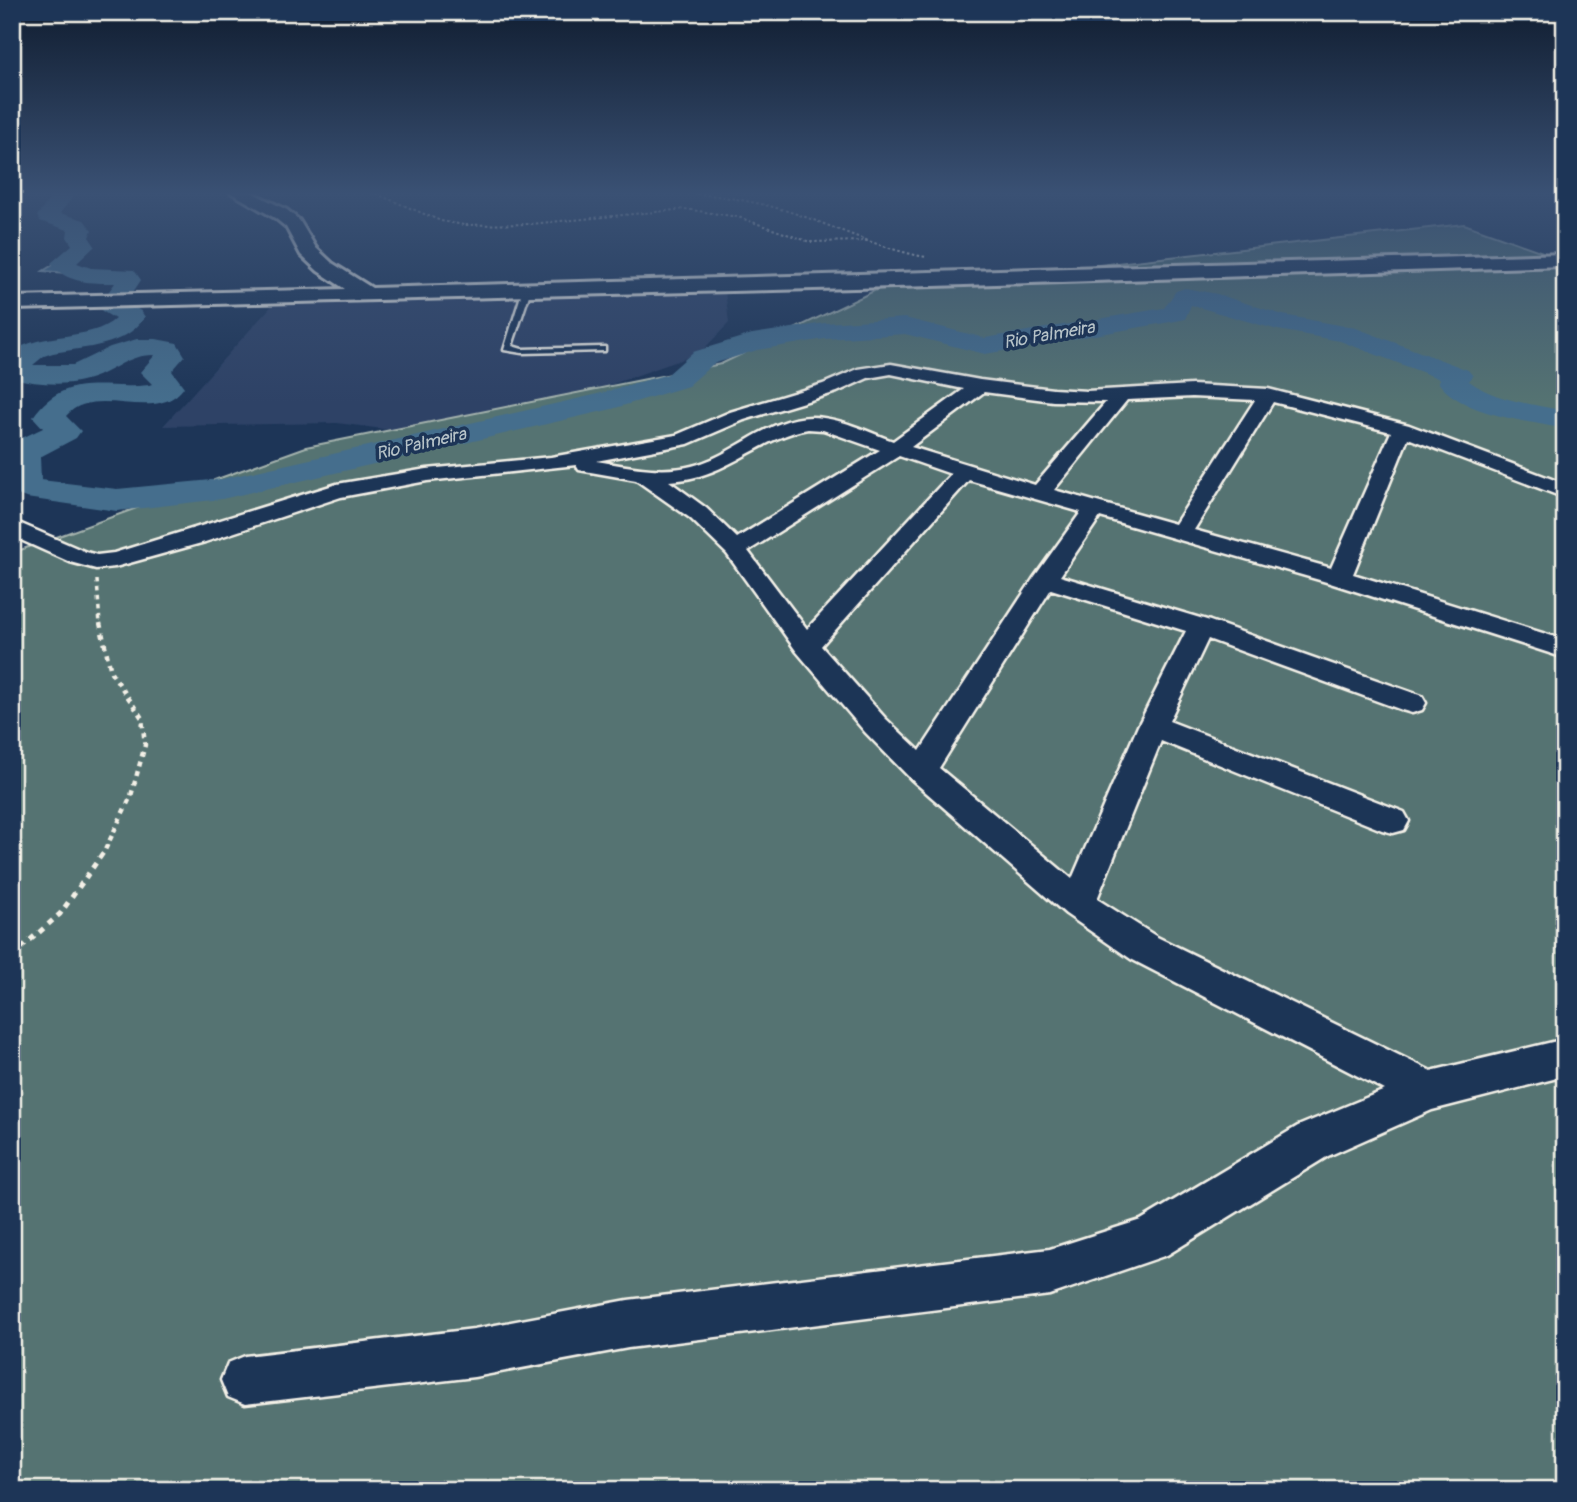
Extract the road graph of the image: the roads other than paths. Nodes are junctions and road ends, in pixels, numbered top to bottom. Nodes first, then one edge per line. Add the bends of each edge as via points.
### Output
1 (320, 262) edge
2 (1548, 262) edge
3 (1540, 263) junction
4 (1565, 267) edge
5 (527, 289) junction
6 (366, 293) junction
7 (12, 303) edge
8 (602, 349) dead end
9 (979, 386) junction
10 (1268, 395) junction
11 (1121, 396) junction
12 (1402, 429) junction
13 (894, 450) junction
14 (551, 463) junction
15 (965, 472) junction
16 (642, 475) junction
17 (1041, 492) junction
18 (1565, 492) edge
19 (1096, 507) junction
20 (12, 527) edge
21 (1181, 532) junction
22 (735, 549) junction
23 (1339, 578) junction
24 (1045, 579) junction
25 (1201, 627) junction
26 (806, 646) junction
27 (1565, 649) edge
28 (1412, 703) dead end
29 (1152, 726) junction
30 (922, 771) junction
31 (1393, 821) dead end
32 (1078, 904) junction
33 (1565, 1058) edge
34 (1429, 1091) junction
35 (245, 1380) dead end

1 - 6 main road
2 - 3 main road
3 - 4 main road
3 - 5 main road
5 - 6 main road
5 - 8 lane via 508,348
6 - 7 main road
9 - 11 street via 1053,395
9 - 13 street
9 - 14 street via 905,370 877,370 737,416 681,440
10 - 11 street via 1192,391
10 - 12 street
10 - 21 street
11 - 17 street
12 - 18 street
12 - 23 street
13 - 15 street
13 - 16 street via 825,424 802,422 709,468 681,475
13 - 22 street
14 - 16 street
14 - 20 street via 427,475 337,491 157,550 96,562
15 - 17 street
15 - 26 street
16 - 22 street via 698,513
17 - 19 street
19 - 21 street
19 - 24 street
21 - 23 street
22 - 26 street
23 - 27 street
24 - 25 street
24 - 30 street
25 - 28 street
25 - 29 street
26 - 30 street
29 - 31 street
29 - 32 street
30 - 32 street
32 - 34 street via 1144,948
33 - 34 street
34 - 35 street via 1313,1141 1151,1239 1050,1272 628,1324 474,1353

